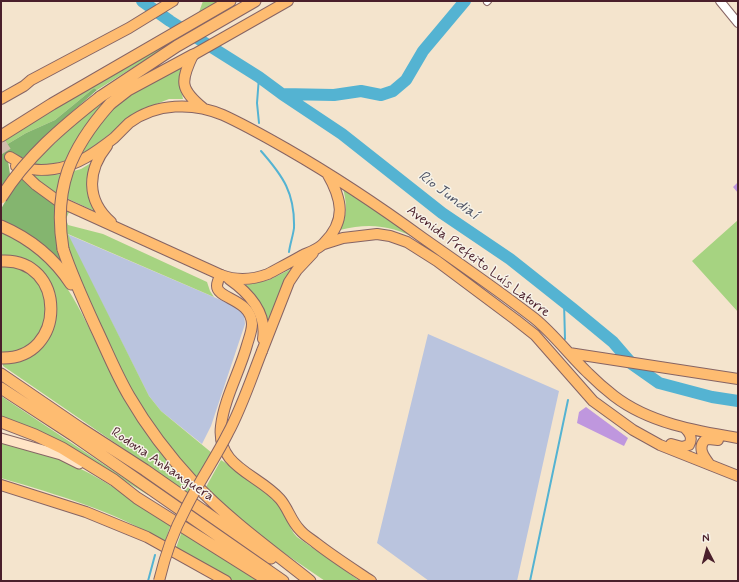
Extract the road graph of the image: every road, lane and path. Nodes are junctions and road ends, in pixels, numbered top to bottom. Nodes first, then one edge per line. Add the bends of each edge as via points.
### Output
1 (230, 1) edge
2 (288, 1) edge
3 (720, 1) edge
4 (172, 2) edge
5 (254, 3) edge
6 (738, 23) edge
7 (193, 55) junction
8 (31, 80) junction
9 (1, 92) edge
10 (1, 99) edge
11 (203, 108) junction
12 (1, 135) edge
13 (115, 137) junction
14 (324, 170) junction
15 (1, 198) edge
16 (1, 226) edge
17 (116, 227) junction
18 (322, 245) junction
19 (1, 261) edge
20 (224, 276) junction
21 (88, 309) junction
22 (262, 351) junction
23 (569, 353) junction
24 (1, 358) edge
25 (1, 374) edge
26 (737, 378) edge
27 (1, 388) edge
28 (619, 419) junction
29 (1, 422) edge
30 (685, 428) junction
31 (1, 438) edge
32 (738, 438) edge
33 (738, 443) edge
34 (710, 465) junction
35 (738, 476) edge
36 (114, 480) junction
37 (1, 485) edge
38 (159, 581) edge
39 (226, 581) edge
40 (269, 581) edge
41 (283, 581) edge
42 (306, 581) edge
43 (310, 581) edge
44 (371, 581) edge

1 - 12 highway
2 - 7 main road
3 - 6 street
4 - 8 main road
5 - 15 highway, bridge via 177,46 100,97 60,130 31,159
7 - 11 main road via 185,71 184,86 190,97
7 - 21 highway, bridge via 128,90 110,104 79,145 71,160 60,208 63,249
8 - 9 main road
8 - 10 main road
11 - 13 main road via 172,106 160,109 137,118
11 - 14 main road, Avenida Prefeito Luís Latorre via 235,120
13 - 17 main road via 94,168 92,188 97,206
13 - 17 main road via 91,155 63,168 28,168 10,157 18,169 58,201
14 - 18 main road via 336,188 340,209 336,226
14 - 23 main road, Avenida Prefeito Luís Latorre via 363,194 497,290 536,320
16 - 21 highway via 22,236 45,253 66,276
17 - 20 main road
18 - 20 main road, Avenida Prefeito Luís Latorre via 268,274 249,279
18 - 22 main road via 297,270 289,282
18 - 28 main road, Avenida Prefeito Luís Latorre via 343,238 377,234 407,242 437,261 535,335 593,401
19 - 24 highway via 26,265 34,271 46,287 51,308 49,326 40,342 31,351
20 - 22 main road via 238,285 259,311 264,328
20 - 44 main road via 217,286 218,290 241,304 247,310 252,323 245,353 224,410 221,445 236,466 281,499 301,531
21 - 43 highway via 128,395 164,447 194,483 226,514
22 - 38 main road, bridge via 228,433 180,519
23 - 26 main road
23 - 30 main road, Avenida Prefeito Luís Latorre via 586,372 629,406
25 - 42 highway, Rodovia Anhanguera
27 - 41 highway, Rodovia Anhanguera
28 - 30 main road via 682,447 689,445 690,442 690,435
28 - 34 main road, Avenida Prefeito Luís Latorre via 660,445
29 - 36 highway via 62,448
30 - 32 main road, Avenida Prefeito Luís Latorre
31 - 36 main road via 61,455
33 - 34 main road via 709,439 702,442 701,449
34 - 35 main road, Avenida Prefeito Luís Latorre
36 - 40 highway via 137,498
37 - 39 main road via 86,512 147,537

